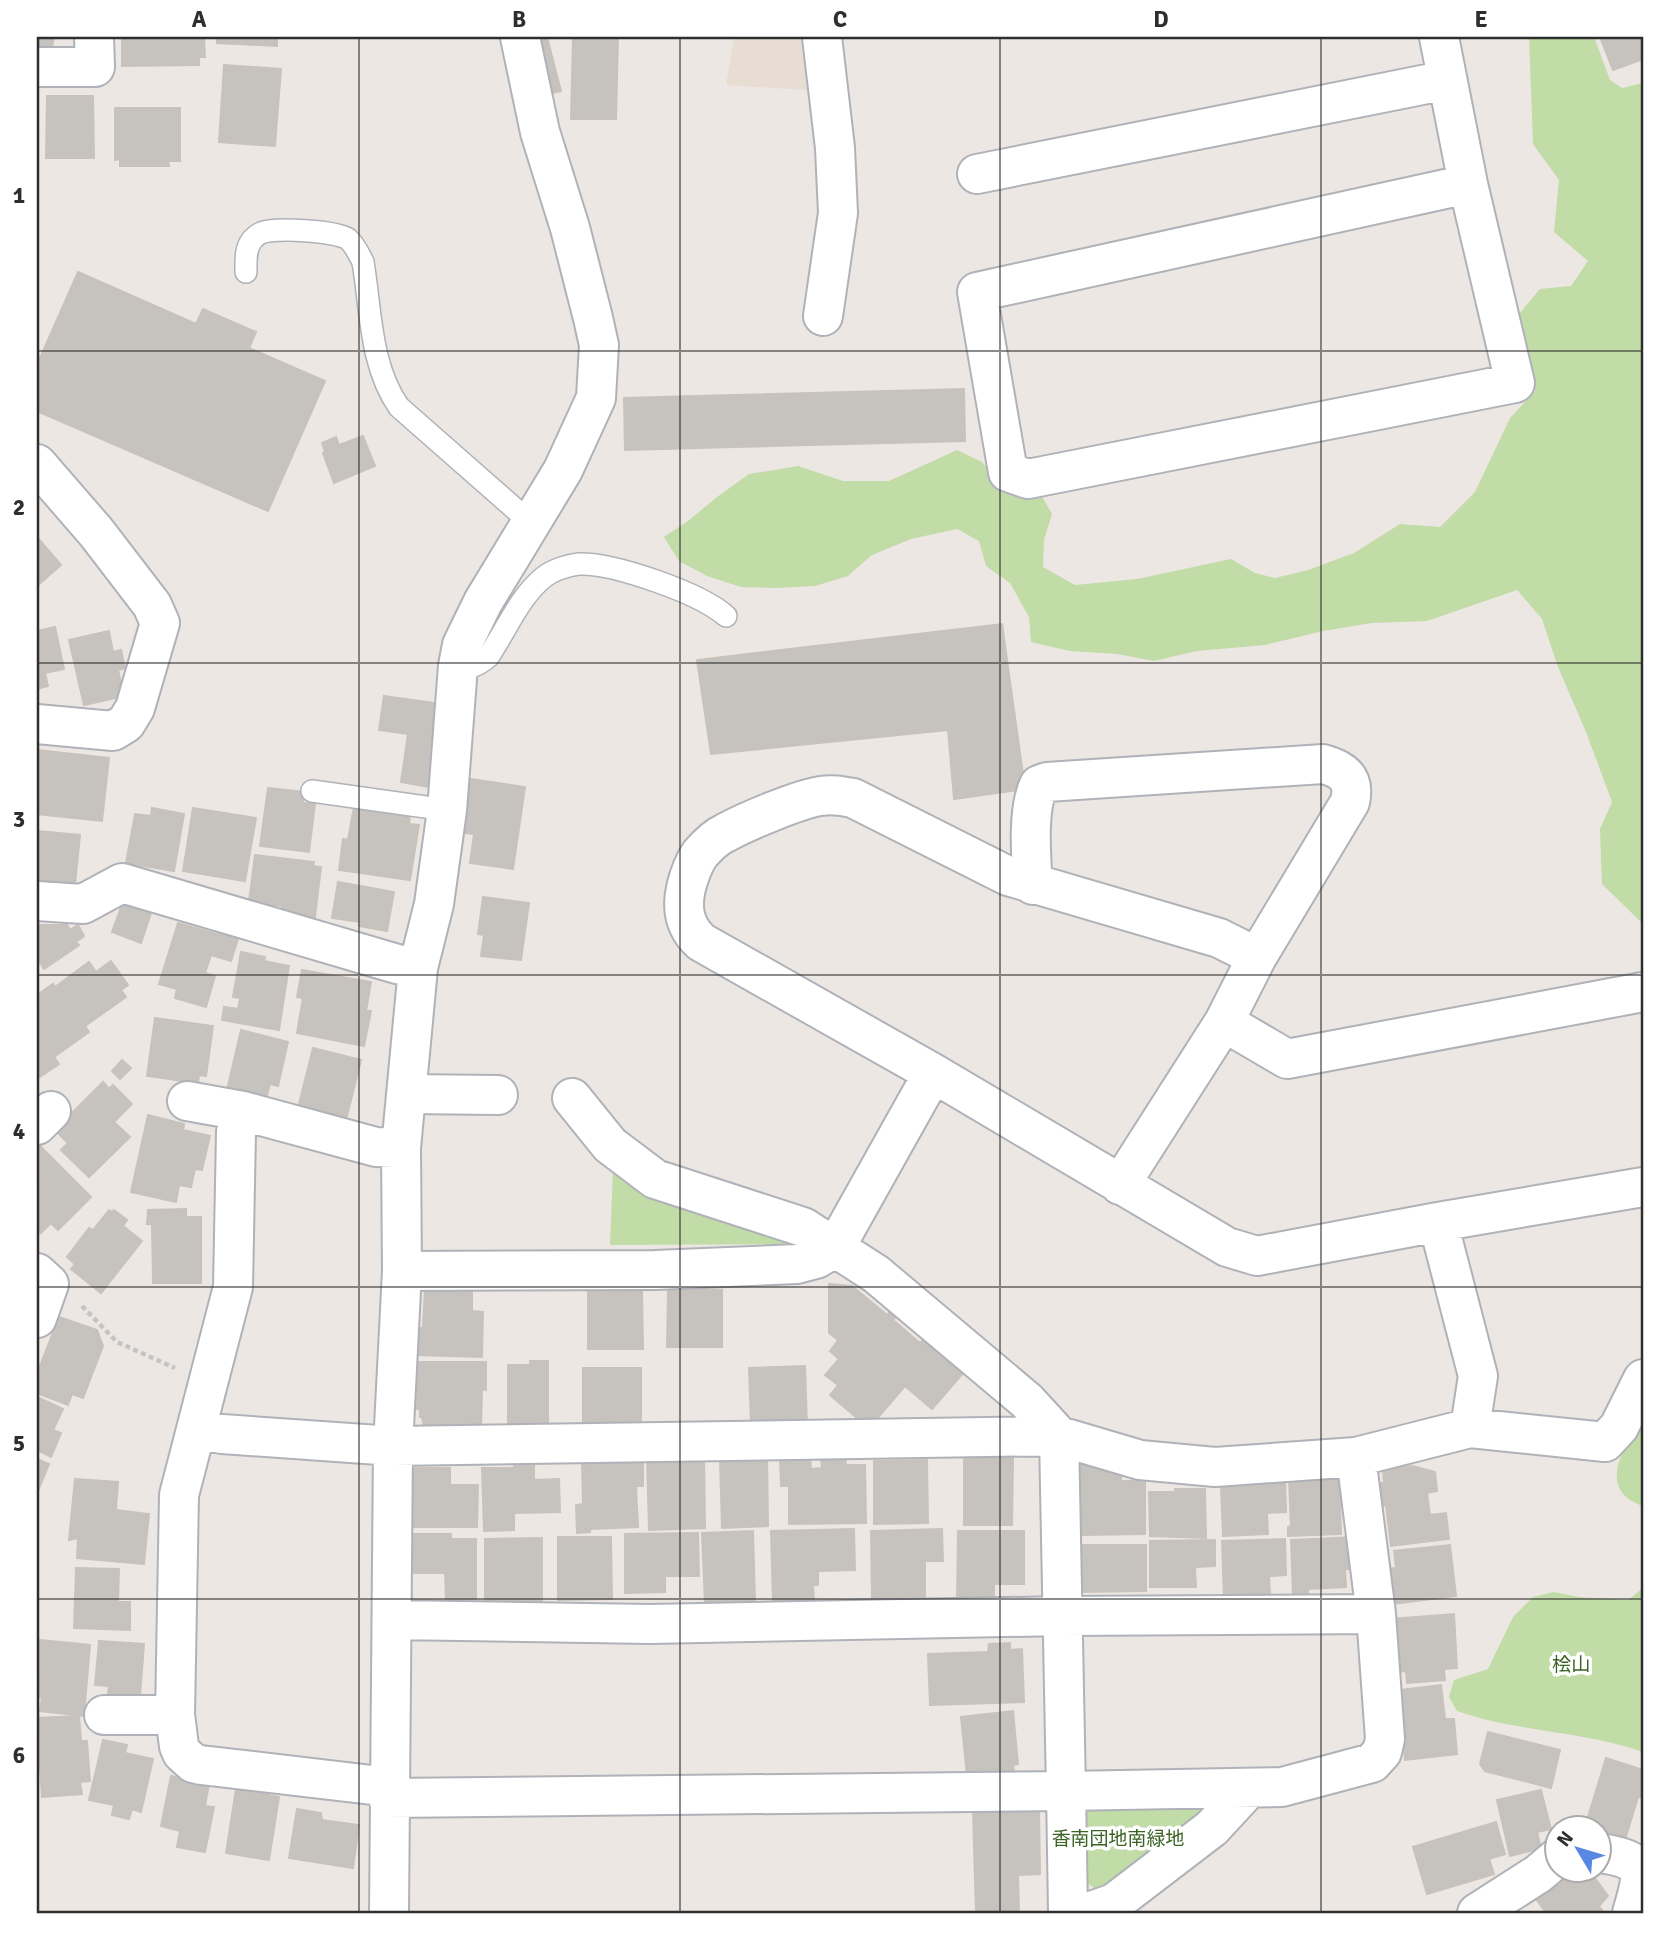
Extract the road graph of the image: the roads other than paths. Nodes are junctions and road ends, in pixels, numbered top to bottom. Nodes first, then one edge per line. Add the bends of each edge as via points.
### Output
1 (94, 37) edge
2 (520, 37) edge
3 (822, 37) edge
4 (1439, 37) edge
5 (37, 67) edge
6 (1447, 80) junction
7 (977, 173) dead end
8 (1468, 184) junction
9 (246, 272) dead end
10 (823, 316) dead end
11 (37, 464) edge
12 (531, 523) junction
13 (726, 616) dead end
14 (458, 666) junction
15 (37, 724) edge
16 (312, 791) dead end
17 (447, 810) junction
18 (1033, 885) junction
19 (37, 901) edge
20 (1257, 957) junction
21 (418, 968) junction
22 (1643, 992) edge
23 (1224, 1022) junction
24 (933, 1073) junction
25 (406, 1094) junction
26 (498, 1095) dead end
27 (572, 1098) dead end
28 (187, 1101) dead end
29 (243, 1111) junction
30 (401, 1148) junction
31 (1120, 1185) junction
32 (1643, 1187) edge
33 (1438, 1222) junction
34 (835, 1248) junction
35 (402, 1271) junction
36 (1643, 1379) edge
37 (1470, 1428) junction
38 (197, 1429) junction
39 (1059, 1436) junction
40 (393, 1446) junction
41 (1356, 1457) junction
42 (1376, 1614) junction
43 (1062, 1616) junction
44 (392, 1620) junction
45 (104, 1715) dead end
46 (174, 1715) junction
47 (1248, 1789) junction
48 (1066, 1791) junction
49 (388, 1792) junction
50 (1614, 1855) edge
51 (1544, 1869) edge
52 (389, 1913) edge
53 (1068, 1913) edge
54 (1086, 1913) edge
55 (1477, 1913) edge
56 (1632, 1913) edge

1 - 5 street via 95,67
2 - 12 street via 540,132 570,228 598,345 596,398 563,470
3 - 10 street via 838,214
4 - 6 street
6 - 7 street
6 - 8 street
8 - 8 street via 977,292 1008,472 1028,479 1516,383
9 - 12 lane via 247,251 260,233 334,234 347,239 363,262 387,390 399,407
11 - 15 street via 152,605 160,623 135,708 120,728
12 - 14 street via 483,602 462,645
13 - 14 lane via 702,599 628,572 579,564 546,575 530,590 488,657 471,668
14 - 17 street
16 - 17 lane
17 - 21 street via 434,904
18 - 20 street via 1219,938
18 - 20 street via 1030,849 1039,785 1323,764 1338,768 1349,778 1350,802
18 - 24 street via 838,795 806,799 724,833 699,855 689,874 684,918 701,942
19 - 21 street via 83,904 122,883
20 - 23 street
21 - 25 street
22 - 23 street via 1287,1059
23 - 31 street
24 - 31 street
24 - 34 street
25 - 26 street
25 - 30 street
27 - 34 street via 610,1145 655,1179 803,1227
28 - 29 street
29 - 30 street via 376,1147
29 - 38 street via 236,1132 233,1287
30 - 35 street
31 - 33 street via 1227,1247 1257,1256
32 - 33 street
33 - 37 street via 1478,1376
34 - 35 street via 816,1259 785,1264 655,1270
34 - 39 street via 876,1274 1027,1401
35 - 40 street
36 - 37 street via 1619,1427 1605,1442
37 - 41 street
38 - 40 street
38 - 46 street via 179,1495
39 - 40 street
39 - 41 street via 1140,1460 1215,1467
39 - 43 street
40 - 44 street
41 - 42 street
42 - 43 street
42 - 47 street via 1385,1739 1382,1752 1372,1763 1282,1787
43 - 44 street via 650,1624
43 - 48 street
44 - 49 street
45 - 46 street
46 - 49 street via 179,1746 193,1763
47 - 48 street
47 - 54 street via 1212,1828 1114,1903
48 - 49 street
48 - 53 street
49 - 52 street
50 - 56 street via 1637,1866 1641,1882
51 - 55 street

